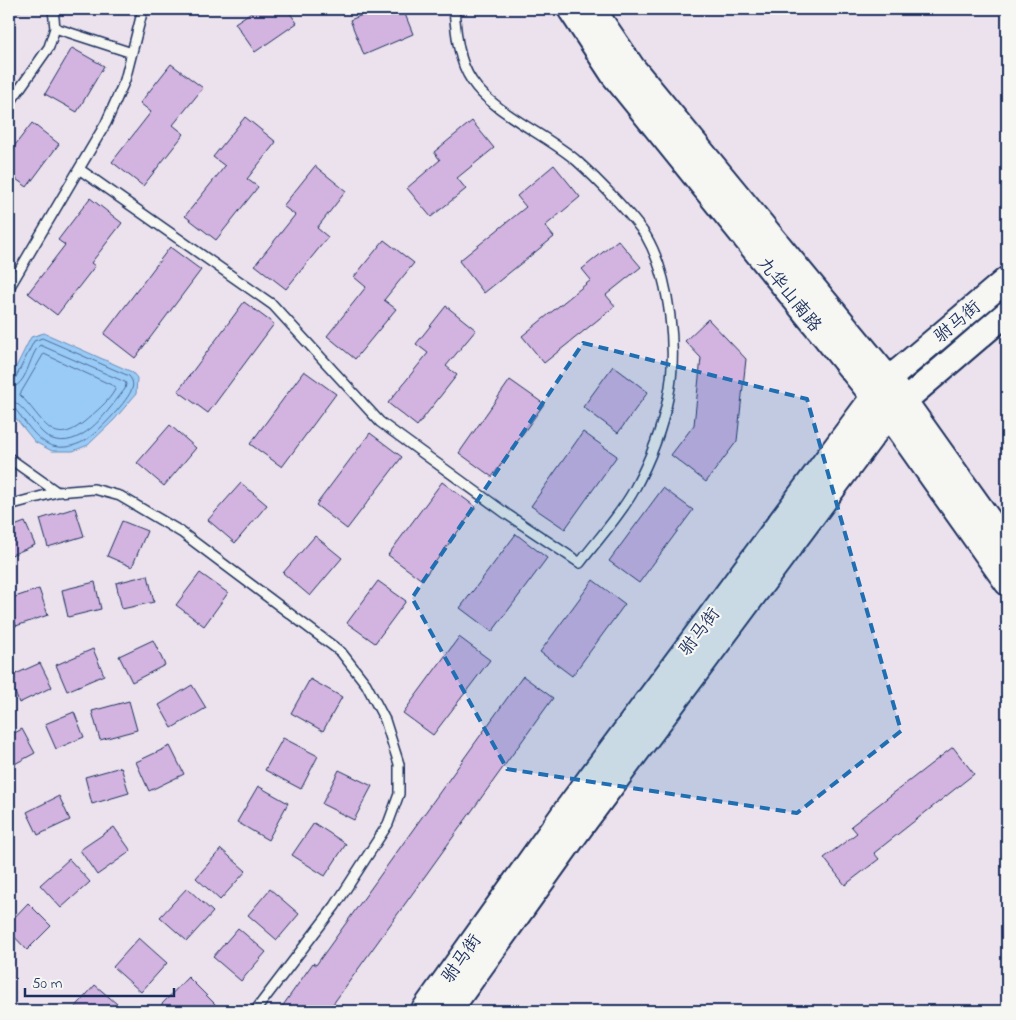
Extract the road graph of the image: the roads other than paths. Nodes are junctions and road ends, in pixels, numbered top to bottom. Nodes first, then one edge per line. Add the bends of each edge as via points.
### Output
1 (54, 9) edge
2 (142, 9) edge
3 (454, 9) edge
4 (570, 9) edge
5 (593, 9) edge
6 (55, 28) junction
7 (132, 53) junction
8 (9, 104) edge
9 (79, 169) junction
10 (1007, 279) edge
11 (9, 288) edge
12 (1007, 313) edge
13 (889, 379) junction
14 (873, 397) junction
15 (896, 408) junction
16 (9, 458) edge
17 (57, 492) junction
18 (9, 505) edge
19 (1007, 545) edge
20 (1007, 583) edge
21 (255, 1011) edge
22 (423, 1011) edge
23 (449, 1011) edge

1 - 6 lane
2 - 7 lane
3 - 9 lane via 458,47 471,81 488,98 576,160 617,203 645,235 657,258 667,296 672,350 669,397 653,447 633,491 580,563 380,422 273,305
4 - 14 main road, 九华山南路 via 614,76
5 - 13 main road, 九华山南路 via 633,68
6 - 7 lane
6 - 8 lane via 49,47
7 - 9 lane via 125,80 106,123
9 - 11 lane
10 - 13 main road, 驸马街
12 - 15 main road, 驸马街
13 - 14 main road, 驸马街
13 - 15 main road, 九华山南路
14 - 15 main road, 九华山南路
14 - 22 main road, 驸马街 via 564,813
15 - 19 main road, 九华山南路
15 - 20 main road, 九华山南路
15 - 23 main road, 驸马街 via 581,827
16 - 17 lane
17 - 18 lane
17 - 21 lane via 94,489 120,496 181,532 341,652 366,684 385,720 399,764 399,794 388,824 335,906

